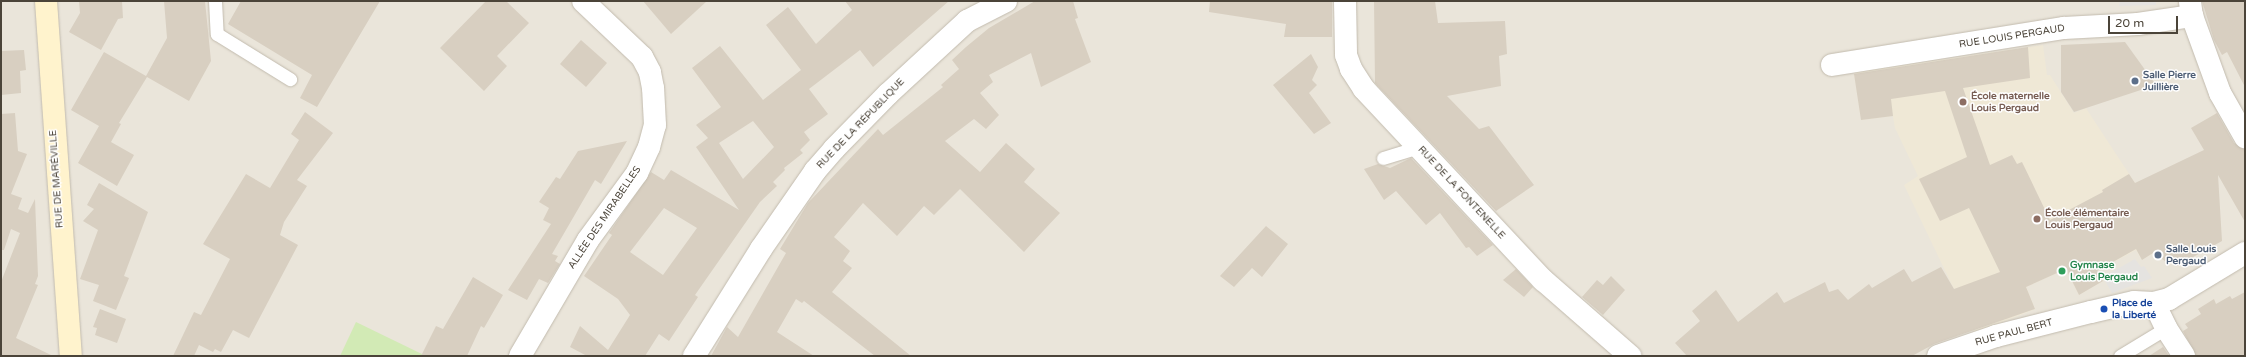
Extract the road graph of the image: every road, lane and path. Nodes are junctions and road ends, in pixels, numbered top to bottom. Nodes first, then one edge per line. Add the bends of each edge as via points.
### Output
1 (46, 1) edge
2 (215, 1) edge
3 (583, 1) edge
4 (1006, 1) edge
5 (1345, 1) edge
6 (2191, 8) edge
7 (1832, 65) dead end
8 (290, 79) dead end
9 (2245, 137) edge
10 (1418, 147) junction
11 (1383, 158) dead end
12 (2245, 253) edge
13 (2154, 303) junction
14 (2166, 328) junction
15 (71, 356) edge
16 (520, 356) edge
17 (694, 356) edge
18 (1630, 356) edge
19 (1938, 356) edge
20 (2120, 356) edge
21 (2184, 356) edge

1 - 15 main road, RUE DE MARÉVILLE
2 - 8 lane via 217,34
3 - 16 street, ALLÉE DES MIRABELLES via 642,57 650,72 656,125 637,173 588,240
4 - 17 street, RUE DE LA RÉPUBLIQUE via 967,21 888,94 834,149 815,171 761,249
5 - 10 street, RUE DE LA FONTENELLE via 1346,55 1351,69 1364,88
6 - 7 street, RUE LOUIS PERGAUD via 2142,24 2064,28
6 - 9 street via 2220,92
10 - 11 lane
10 - 18 street, RUE DE LA FONTENELLE via 1543,280
12 - 13 street via 2182,294
13 - 14 street
13 - 19 street, RUE PAUL BERT via 2134,302 2091,312 1996,336
14 - 20 lane
14 - 21 street

